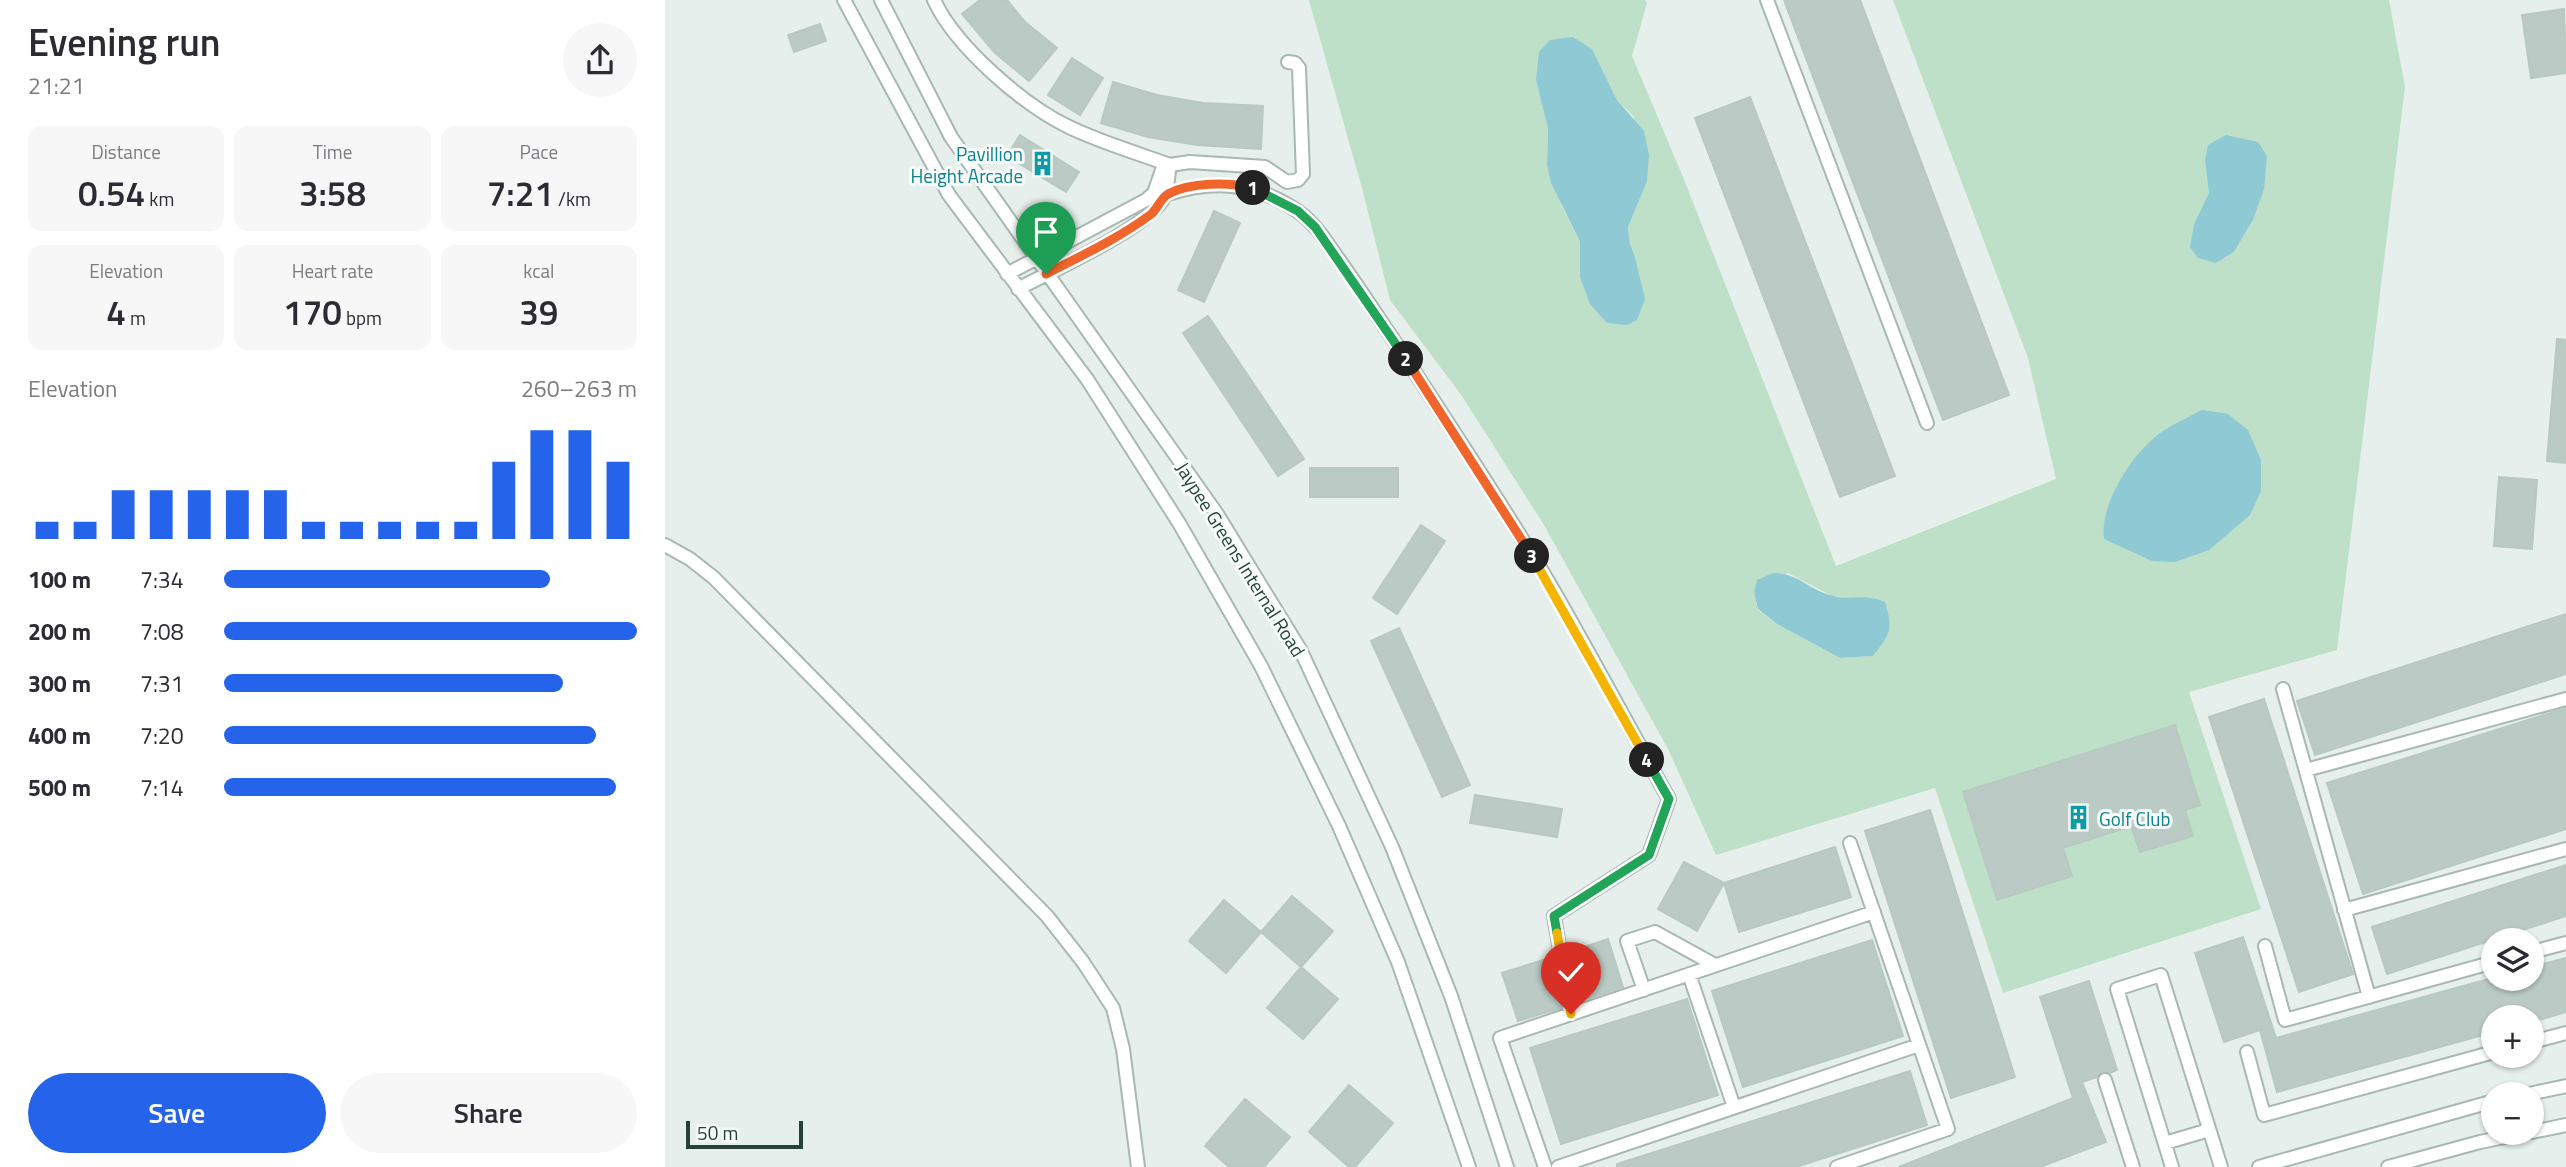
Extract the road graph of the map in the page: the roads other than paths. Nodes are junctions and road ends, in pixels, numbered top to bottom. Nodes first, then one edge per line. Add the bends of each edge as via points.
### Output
1 (843, 0) edge
2 (881, 0) edge
3 (934, 0) edge
4 (1767, 0) edge
5 (1288, 62) dead end
6 (1167, 164) junction
7 (1165, 195) junction
8 (1036, 259) junction
9 (1007, 274) junction
10 (1046, 274) junction
11 (1018, 289) junction
12 (1927, 423) dead end
13 (665, 545) edge
14 (2283, 689) dead end
15 (2566, 699) edge
16 (2306, 770) junction
17 (1850, 843) dead end
18 (2566, 849) edge
19 (2344, 910) junction
20 (1874, 912) junction
21 (2566, 943) edge
22 (2265, 946) dead end
23 (2544, 949) edge
24 (1715, 965) junction
25 (2481, 966) edge
26 (1689, 974) junction
27 (1644, 989) junction
28 (2369, 997) junction
29 (1571, 1014) junction
30 (2566, 1032) edge
31 (2544, 1038) edge
32 (1919, 1045) junction
33 (2247, 1052) dead end
34 (2481, 1056) edge
35 (2105, 1080) dead end
36 (2566, 1086) edge
37 (2544, 1091) edge
38 (2481, 1105) edge
39 (1734, 1107) junction
40 (2566, 1125) edge
41 (2544, 1129) edge
42 (2209, 1130) junction
43 (2481, 1142) edge
44 (2165, 1143) junction
45 (1138, 1167) edge
46 (1469, 1167) edge
47 (1507, 1167) edge
48 (1545, 1167) edge
49 (1558, 1167) edge
50 (1836, 1167) edge
51 (2133, 1167) edge
52 (2172, 1167) edge
53 (2221, 1167) edge
54 (2259, 1167) edge
55 (2388, 1167) edge

1 - 9 street, Jaypee Greens Internal Road via 949,195
2 - 8 street, Jaypee Greens Internal Road via 951,137
3 - 6 street via 942,18 985,66 1021,96 1068,127
4 - 12 street
5 - 6 street via 1299,68 1303,174 1298,180 1287,182 1265,167
6 - 7 street
6 - 8 street via 1146,200
7 - 10 street via 1153,213
7 - 29 street via 1206,186 1250,187 1298,211 1315,227 1360,289 1548,582 1669,799 1649,855 1554,916
8 - 9 street
8 - 10 street, Jaypee Greens Internal Road
9 - 11 street, Jaypee Greens Internal Road
10 - 11 street
10 - 47 street, Jaypee Greens Internal Road via 1217,514 1300,652 1392,848 1451,996
11 - 46 street, Jaypee Greens Internal Road via 1087,379 1179,523 1261,666 1339,826 1398,962
13 - 45 street via 714,578 1047,916 1083,962 1113,1008 1123,1049
14 - 16 street
15 - 16 street
16 - 19 street
17 - 20 street
18 - 19 street
19 - 28 street
20 - 24 street
20 - 32 street
21 - 23 street
22 - 28 street via 2285,1020
24 - 26 street
24 - 27 street via 1655,932 1627,941
25 - 28 street
26 - 27 street
26 - 39 street
27 - 29 street
29 - 48 street via 1500,1038
30 - 31 street
32 - 39 street
32 - 50 street via 1948,1129
33 - 34 street via 2265,1115
35 - 51 street
36 - 37 street
38 - 54 street
39 - 49 street
40 - 41 street
42 - 44 street
42 - 44 street via 2161,975 2117,989
42 - 53 street
43 - 55 street
44 - 52 street

